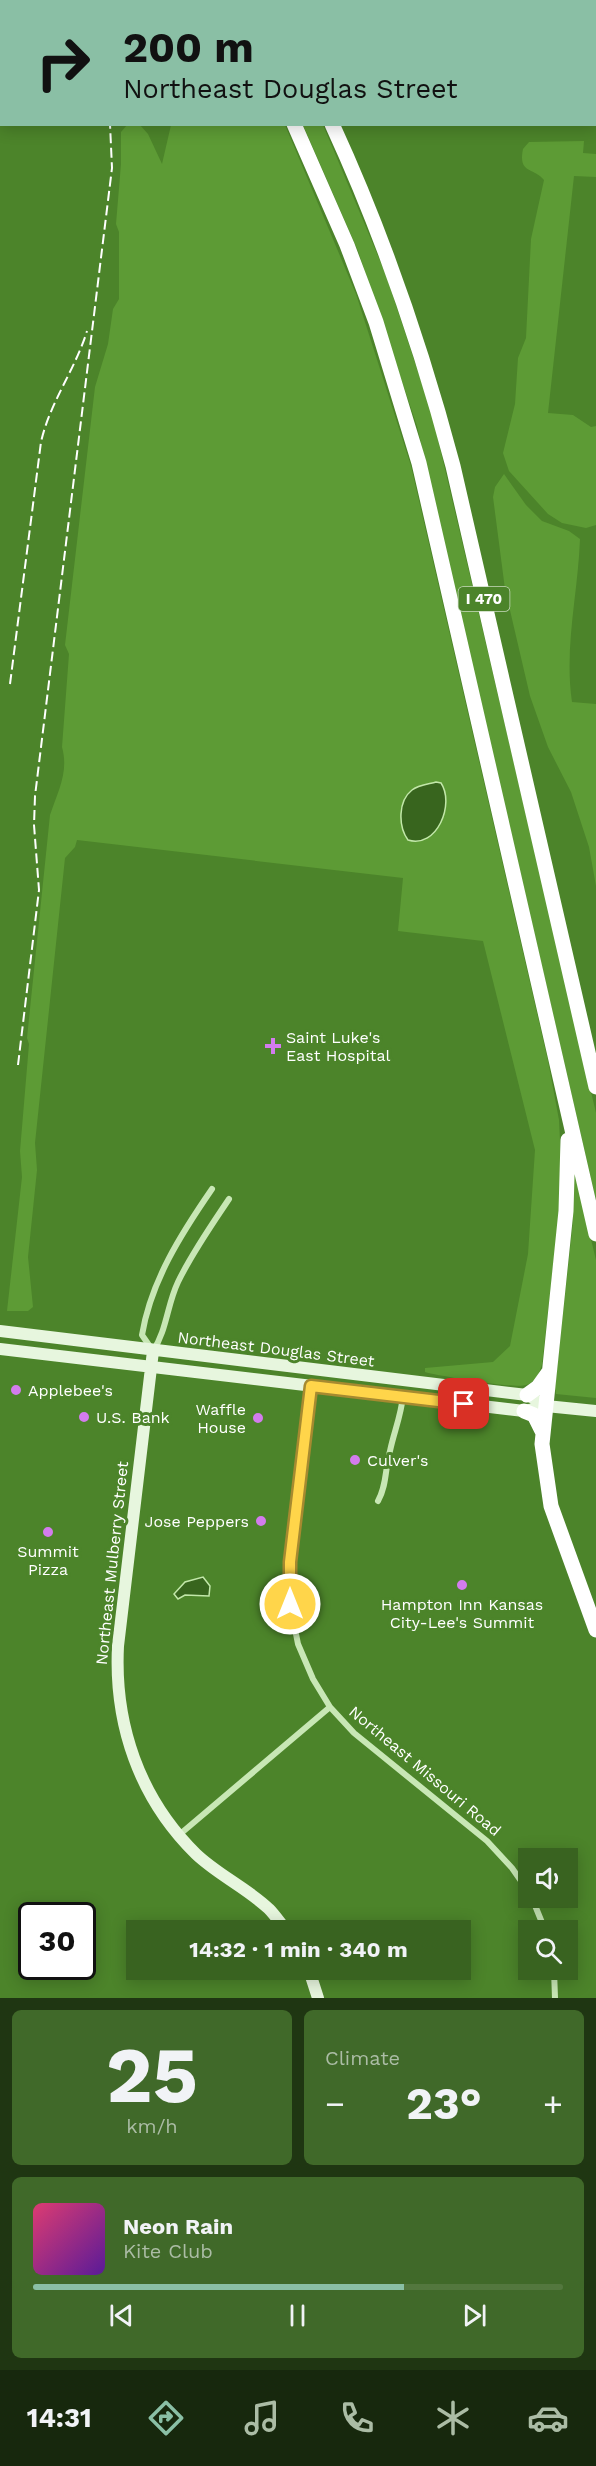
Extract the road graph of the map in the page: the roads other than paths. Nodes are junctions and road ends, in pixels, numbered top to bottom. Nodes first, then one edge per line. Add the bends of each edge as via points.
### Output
1 (295, 126) edge
2 (333, 126) edge
3 (562, 1080) junction
4 (596, 1086) edge
5 (212, 1189) dead end
6 (229, 1199) dead end
7 (596, 1234) edge
8 (0, 1332) edge
9 (0, 1349) edge
10 (153, 1351) junction
11 (151, 1368) junction
12 (550, 1371) junction
13 (311, 1386) junction
14 (527, 1395) junction
15 (403, 1396) junction
16 (546, 1406) junction
17 (524, 1411) junction
18 (596, 1411) edge
19 (543, 1433) junction
20 (378, 1501) dead end
21 (596, 1630) edge
22 (330, 1707) junction
23 (179, 1835) junction
24 (518, 1877) edge
25 (278, 1920) edge
26 (312, 1980) edge
27 (554, 1980) edge
28 (318, 1998) edge
29 (555, 1998) edge

1 - 3 highway, I 470 via 347,245 401,399 438,538
2 - 4 highway, I 470 via 384,248 432,384
3 - 7 highway, I 470
3 - 12 highway via 568,1187
5 - 10 street via 147,1304 142,1335
6 - 10 street via 178,1282 162,1338
8 - 10 main road, Northeast Douglas Street
9 - 11 main road, Northeast Douglas Street
10 - 11 main road, Northeast Mulberry Street
10 - 14 main road, Northeast Douglas Street
11 - 13 main road, Northeast Douglas Street
11 - 23 main road, Northeast Mulberry Street via 116,1677 120,1709 141,1779
12 - 14 highway
12 - 16 highway
13 - 15 main road, Northeast Douglas Street
13 - 22 street, Northeast Missouri Road via 290,1562 290,1604 297,1641
14 - 16 main road, Northeast Douglas Street
15 - 17 main road, Northeast Douglas Street
15 - 20 street via 385,1486
16 - 17 main road, Northeast Douglas Street
16 - 18 main road, Northeast Douglas Street
16 - 19 highway
17 - 19 highway via 534,1415
19 - 21 highway via 551,1506
22 - 23 street
22 - 24 street, Northeast Missouri Road via 354,1733 501,1853
23 - 25 main road, Northeast Mulberry Street via 218,1873 269,1909
26 - 28 main road
27 - 29 street

